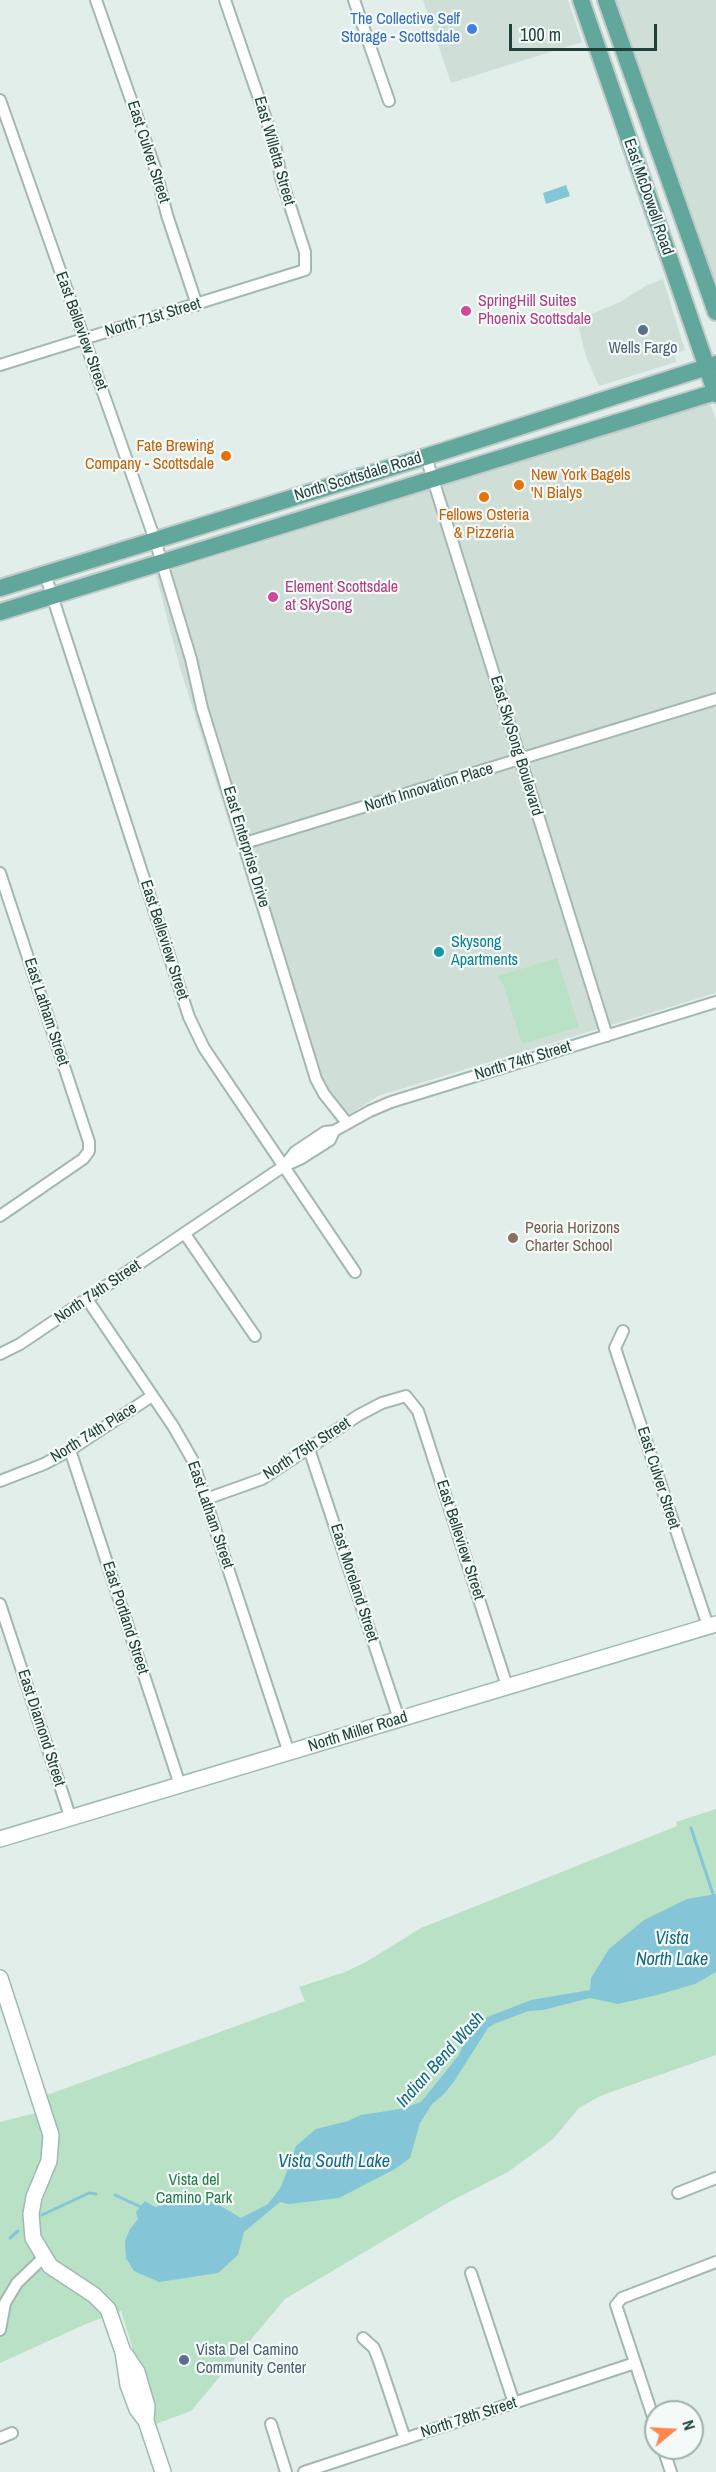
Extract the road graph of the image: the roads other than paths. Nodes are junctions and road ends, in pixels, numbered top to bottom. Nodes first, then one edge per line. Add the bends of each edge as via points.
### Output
1 (96, 0) edge
2 (225, 0) edge
3 (354, 0) edge
4 (581, 0) edge
5 (606, 0) edge
6 (0, 100) edge
7 (389, 101) dead end
8 (642, 105) junction
9 (620, 113) junction
10 (306, 270) joint
11 (197, 305) junction
12 (716, 312) edge
13 (85, 339) junction
14 (0, 365) edge
15 (711, 365) edge
16 (716, 393) edge
17 (426, 457) junction
18 (433, 479) junction
19 (155, 540) junction
20 (161, 562) junction
21 (45, 574) junction
22 (0, 588) edge
23 (52, 595) junction
24 (0, 612) edge
25 (716, 699) edge
26 (520, 759) junction
27 (246, 843) junction
28 (0, 873) edge
29 (716, 1002) edge
30 (607, 1036) junction
31 (347, 1123) junction
32 (284, 1166) junction
33 (0, 1216) edge
34 (185, 1234) junction
35 (355, 1272) dead end
36 (87, 1299) junction
37 (623, 1331) dead end
38 (255, 1335) dead end
39 (0, 1354) edge
40 (153, 1396) junction
41 (406, 1396) joint
42 (308, 1446) junction
43 (70, 1450) junction
44 (0, 1481) edge
45 (206, 1499) junction
46 (0, 1604) edge
47 (712, 1625) edge
48 (507, 1686) junction
49 (399, 1719) junction
50 (289, 1753) junction
51 (180, 1785) junction
52 (70, 1819) junction
53 (0, 1839) edge
54 (0, 1978) edge
55 (716, 2178) edge
56 (678, 2193) dead end
57 (43, 2258) junction
58 (716, 2262) edge
59 (471, 2273) dead end
60 (0, 2330) edge
61 (363, 2338) dead end
62 (635, 2363) junction
63 (647, 2400) edge
64 (514, 2403) junction
65 (271, 2424) dead end
66 (12, 2433) dead end
67 (0, 2438) edge
68 (405, 2439) junction
69 (163, 2472) edge
70 (286, 2472) edge
71 (304, 2472) edge

1 - 11 street, East Culver Street via 155,168
2 - 10 street, East Willetta Street via 275,145 281,178 306,252
3 - 7 street
4 - 9 main road, East McDowell Road
5 - 8 main road, East McDowell Road
6 - 13 street, East Belleview Street
8 - 9 main road
8 - 12 main road, East McDowell Road
9 - 15 main road, East McDowell Road
10 - 11 street, North 71st Street
11 - 13 street, North 71st Street
13 - 14 street, North 71st Street
13 - 19 street, East Belleview Street
15 - 16 main road, East McDowell Road
15 - 17 main road, North Scottsdale Road
16 - 18 main road, North Scottsdale Road
17 - 18 street, East SkySong Boulevard
17 - 19 main road, North Scottsdale Road
18 - 20 main road, North Scottsdale Road
18 - 26 street, East SkySong Boulevard
19 - 20 street, East Belleview Street
19 - 21 main road, North Scottsdale Road
20 - 23 main road, North Scottsdale Road
20 - 27 street, East Enterprise Drive via 202,708
21 - 22 main road, North Scottsdale Road
21 - 23 street, East Belleview Street
23 - 24 main road, North Scottsdale Road
23 - 32 street, East Belleview Street via 189,1017 204,1048
25 - 26 street, North Innovation Place
26 - 27 street, North Innovation Place
26 - 30 street, East SkySong Boulevard
27 - 31 street, East Enterprise Drive via 316,1079
28 - 33 street, East Latham Street via 89,1142 83,1159
29 - 30 street, North 74th Street
30 - 31 street, North 74th Street via 402,1098
31 - 32 street, North 74th Street via 295,1152
32 - 34 street, North 74th Street
32 - 35 street, East Belleview Street
34 - 36 street, North 74th Street
34 - 38 street
36 - 39 street, North 74th Street
36 - 40 street, East Latham Street
37 - 47 street, East Culver Street via 615,1348
40 - 43 street, North 74th Place
40 - 45 street, East Latham Street via 192,1459
41 - 42 street, North 75th Street via 382,1403
41 - 48 street, East Belleview Street via 418,1411
42 - 45 street, North 75th Street via 262,1479
42 - 49 street, East Moreland Street
43 - 44 street, North 74th Place
43 - 51 street, East Portland Street
45 - 50 street, East Latham Street
46 - 52 street, East Diamond Street
47 - 48 street, North Miller Road
48 - 49 street, North Miller Road
49 - 50 street, North Miller Road
50 - 51 street, North Miller Road
51 - 52 street, North Miller Road
52 - 53 street, North Miller Road
54 - 57 street via 51,2135 49,2162 31,2214 33,2238
55 - 56 street
57 - 60 street via 17,2283 5,2303
57 - 69 street via 59,2274 102,2301 112,2317 128,2385 146,2421
58 - 62 street via 622,2298 616,2305
59 - 64 street
61 - 68 street via 374,2348
62 - 63 street
62 - 64 street, North 78th Street
64 - 68 street, North 78th Street
65 - 70 street
66 - 67 street
68 - 71 street, North 78th Street

